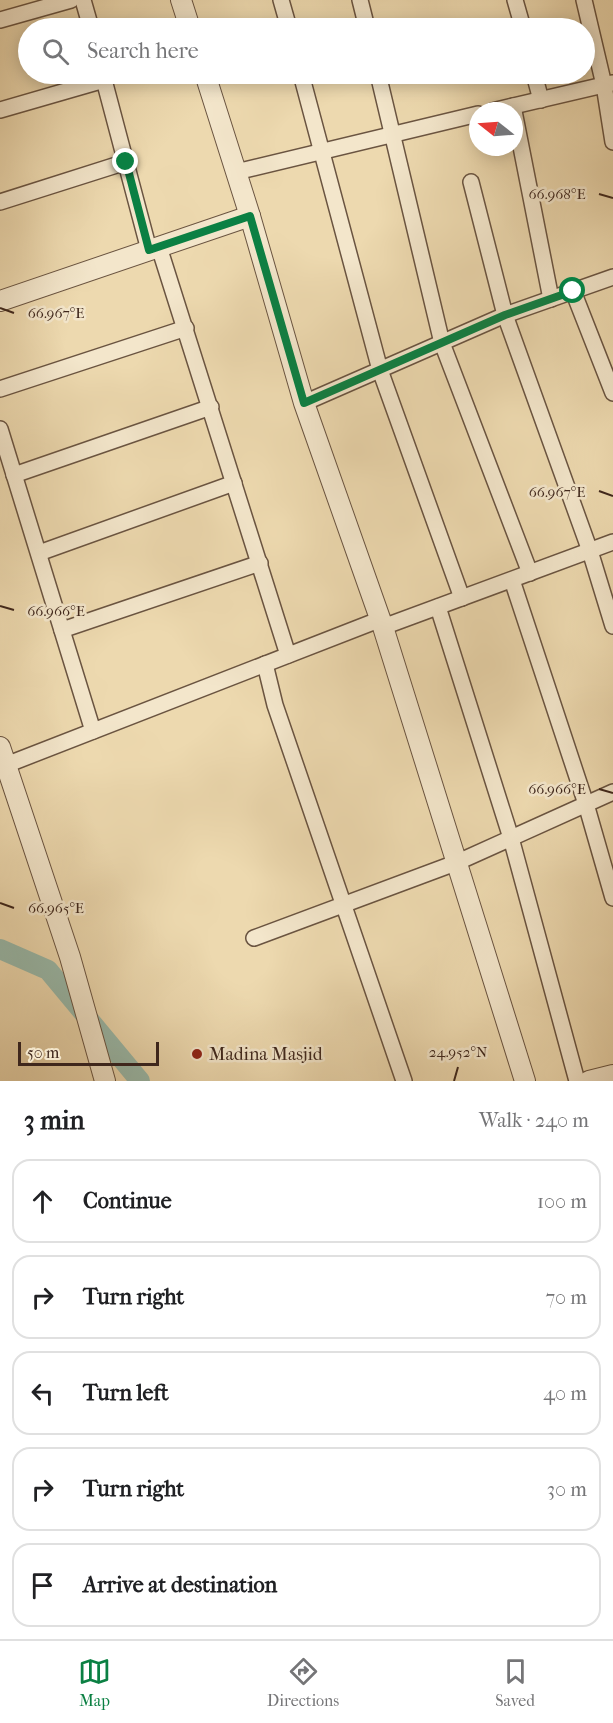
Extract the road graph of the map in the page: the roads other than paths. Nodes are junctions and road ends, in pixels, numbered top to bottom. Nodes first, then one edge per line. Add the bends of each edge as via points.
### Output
1 (71, 0) edge
2 (83, 0) edge
3 (181, 0) edge
4 (281, 0) edge
5 (360, 0) edge
6 (515, 0) edge
7 (584, 0) edge
8 (88, 18) edge
9 (187, 18) edge
10 (286, 18) edge
11 (364, 18) edge
12 (520, 18) edge
13 (589, 18) edge
14 (0, 20) edge
15 (595, 38) edge
16 (608, 83) edge
17 (81, 84) edge
18 (105, 84) edge
19 (208, 84) edge
20 (304, 84) edge
21 (380, 84) edge
22 (537, 84) edge
23 (541, 100) junction
24 (523, 104) edge
25 (0, 110) edge
26 (469, 116) edge
27 (392, 135) junction
28 (613, 142) edge
29 (322, 151) junction
30 (523, 155) edge
31 (126, 162) junction
32 (236, 172) junction
33 (471, 182) dead end
34 (0, 202) edge
35 (250, 216) junction
36 (154, 248) junction
37 (613, 277) edge
38 (573, 291) junction
39 (552, 299) junction
40 (0, 300) edge
41 (505, 315) junction
42 (186, 328) junction
43 (442, 343) junction
44 (380, 370) junction
45 (0, 389) edge
46 (613, 393) edge
47 (304, 403) junction
48 (211, 407) junction
49 (0, 429) edge
50 (14, 475) junction
51 (234, 483) junction
52 (613, 542) edge
53 (590, 551) junction
54 (39, 553) junction
55 (260, 563) junction
56 (530, 573) junction
57 (512, 580) junction
58 (462, 598) junction
59 (438, 607) junction
60 (382, 623) junction
61 (613, 626) edge
62 (62, 630) junction
63 (288, 655) junction
64 (265, 664) junction
65 (93, 731) junction
66 (3, 756) edge
67 (613, 792) edge
68 (586, 804) junction
69 (511, 838) junction
70 (458, 862) junction
71 (613, 898) edge
72 (344, 905) junction
73 (254, 938) dead end
74 (613, 1075) edge
75 (105, 1081) edge
76 (404, 1081) edge
77 (525, 1081) edge
78 (577, 1081) edge
79 (589, 1081) edge

1 - 14 street
2 - 8 street
3 - 9 street
4 - 10 street
5 - 11 street
6 - 12 street
7 - 13 street
15 - 16 street
16 - 23 street
16 - 28 street
17 - 25 street
18 - 31 street
19 - 32 street
20 - 29 street
21 - 27 street
22 - 23 street
23 - 24 street
26 - 27 street
27 - 29 street
27 - 43 street
29 - 32 street
29 - 44 street
30 - 39 street
31 - 34 street
31 - 36 street
32 - 35 street
33 - 41 street
35 - 36 street
35 - 47 street
36 - 40 street
36 - 42 street
37 - 38 street
38 - 39 street
38 - 46 street
39 - 41 street
41 - 43 street
41 - 53 street
42 - 45 street
42 - 48 street
43 - 44 street
43 - 56 street
44 - 47 street
44 - 58 street
47 - 60 street
48 - 50 street
48 - 51 street
49 - 50 street
50 - 54 street
51 - 54 street
51 - 55 street
52 - 53 street
53 - 56 street
53 - 61 street
54 - 62 street
55 - 62 street
55 - 63 street
56 - 57 street
57 - 58 street
57 - 68 street
58 - 59 street
59 - 60 street
59 - 69 street
60 - 63 street
60 - 70 street
62 - 65 street
63 - 64 street
64 - 65 street
64 - 72 street via 274,705
65 - 66 street
66 - 75 street via 70,957
67 - 68 street
68 - 69 street
68 - 71 street
69 - 70 street
69 - 78 street
70 - 72 street
70 - 77 street
72 - 73 street
72 - 76 street
74 - 79 street

